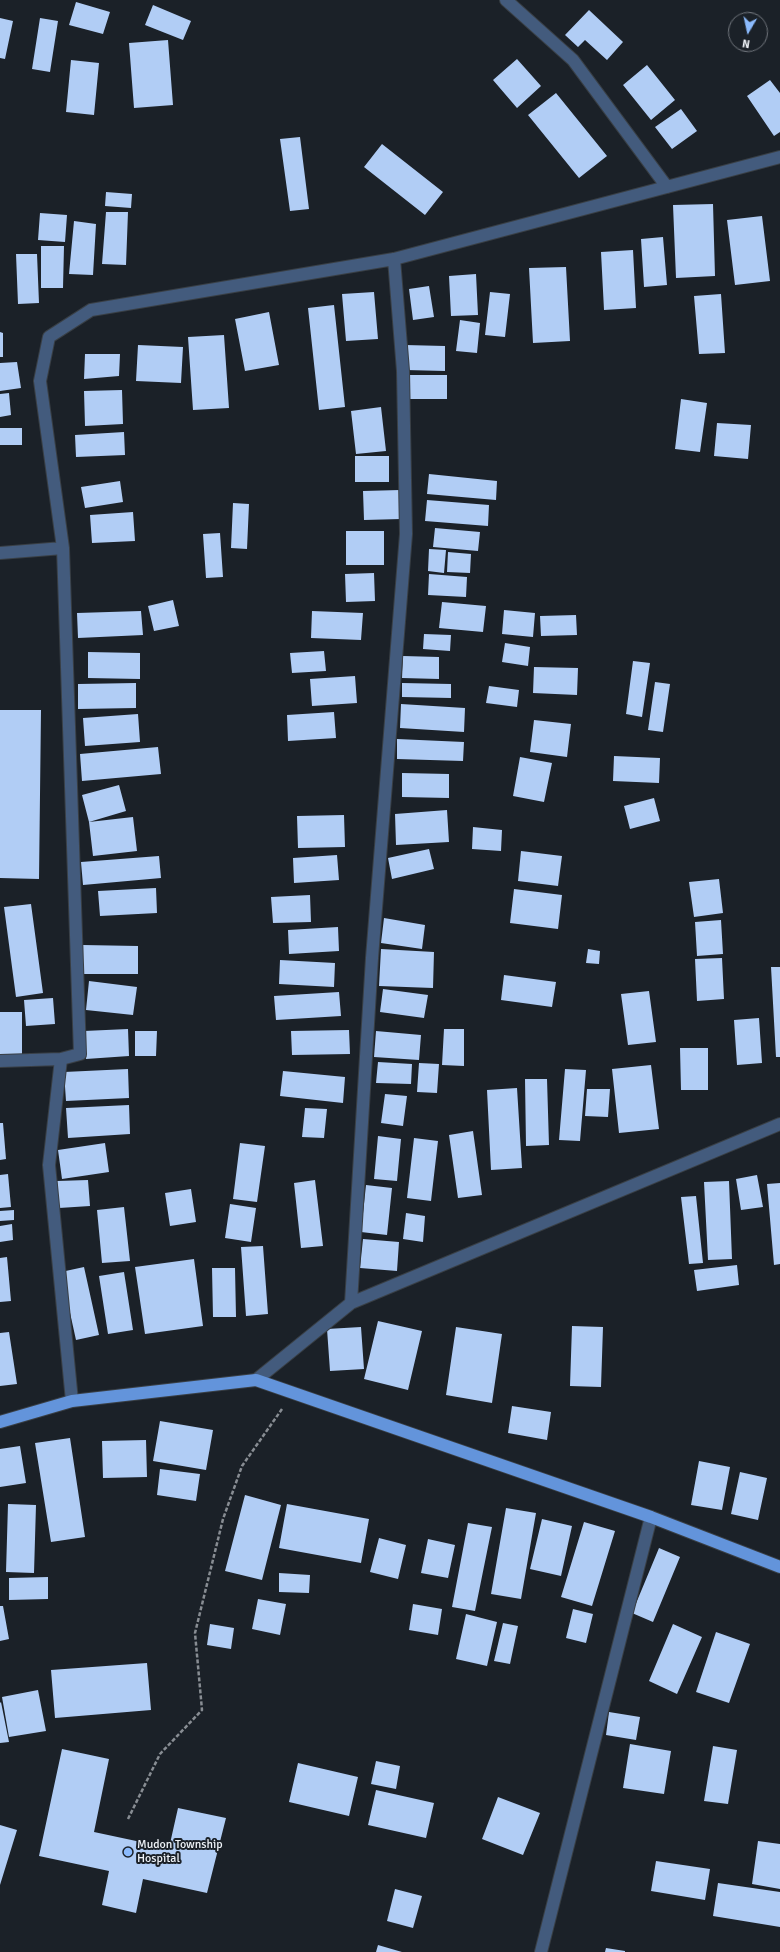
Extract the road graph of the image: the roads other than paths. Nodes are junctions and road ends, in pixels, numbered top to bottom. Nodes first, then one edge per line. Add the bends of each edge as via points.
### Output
1 (506, 0) edge
2 (780, 157) edge
3 (667, 187) junction
4 (394, 259) junction
5 (63, 548) junction
6 (0, 553) edge
7 (61, 1059) junction
8 (0, 1060) edge
9 (780, 1124) edge
10 (351, 1303) junction
11 (256, 1380) junction
12 (72, 1401) junction
13 (0, 1422) edge
14 (651, 1517) junction
15 (780, 1567) edge
16 (540, 1952) edge

1 - 3 street via 573,60
2 - 3 street
3 - 4 street
4 - 5 street via 91,310 49,337 40,381
4 - 10 street via 403,371 406,534 372,958
5 - 6 street
5 - 7 street via 80,1054
7 - 8 street
7 - 12 street via 49,1166
9 - 10 street
10 - 11 street
11 - 12 main road
11 - 14 main road
12 - 13 main road
14 - 15 main road
14 - 16 street

